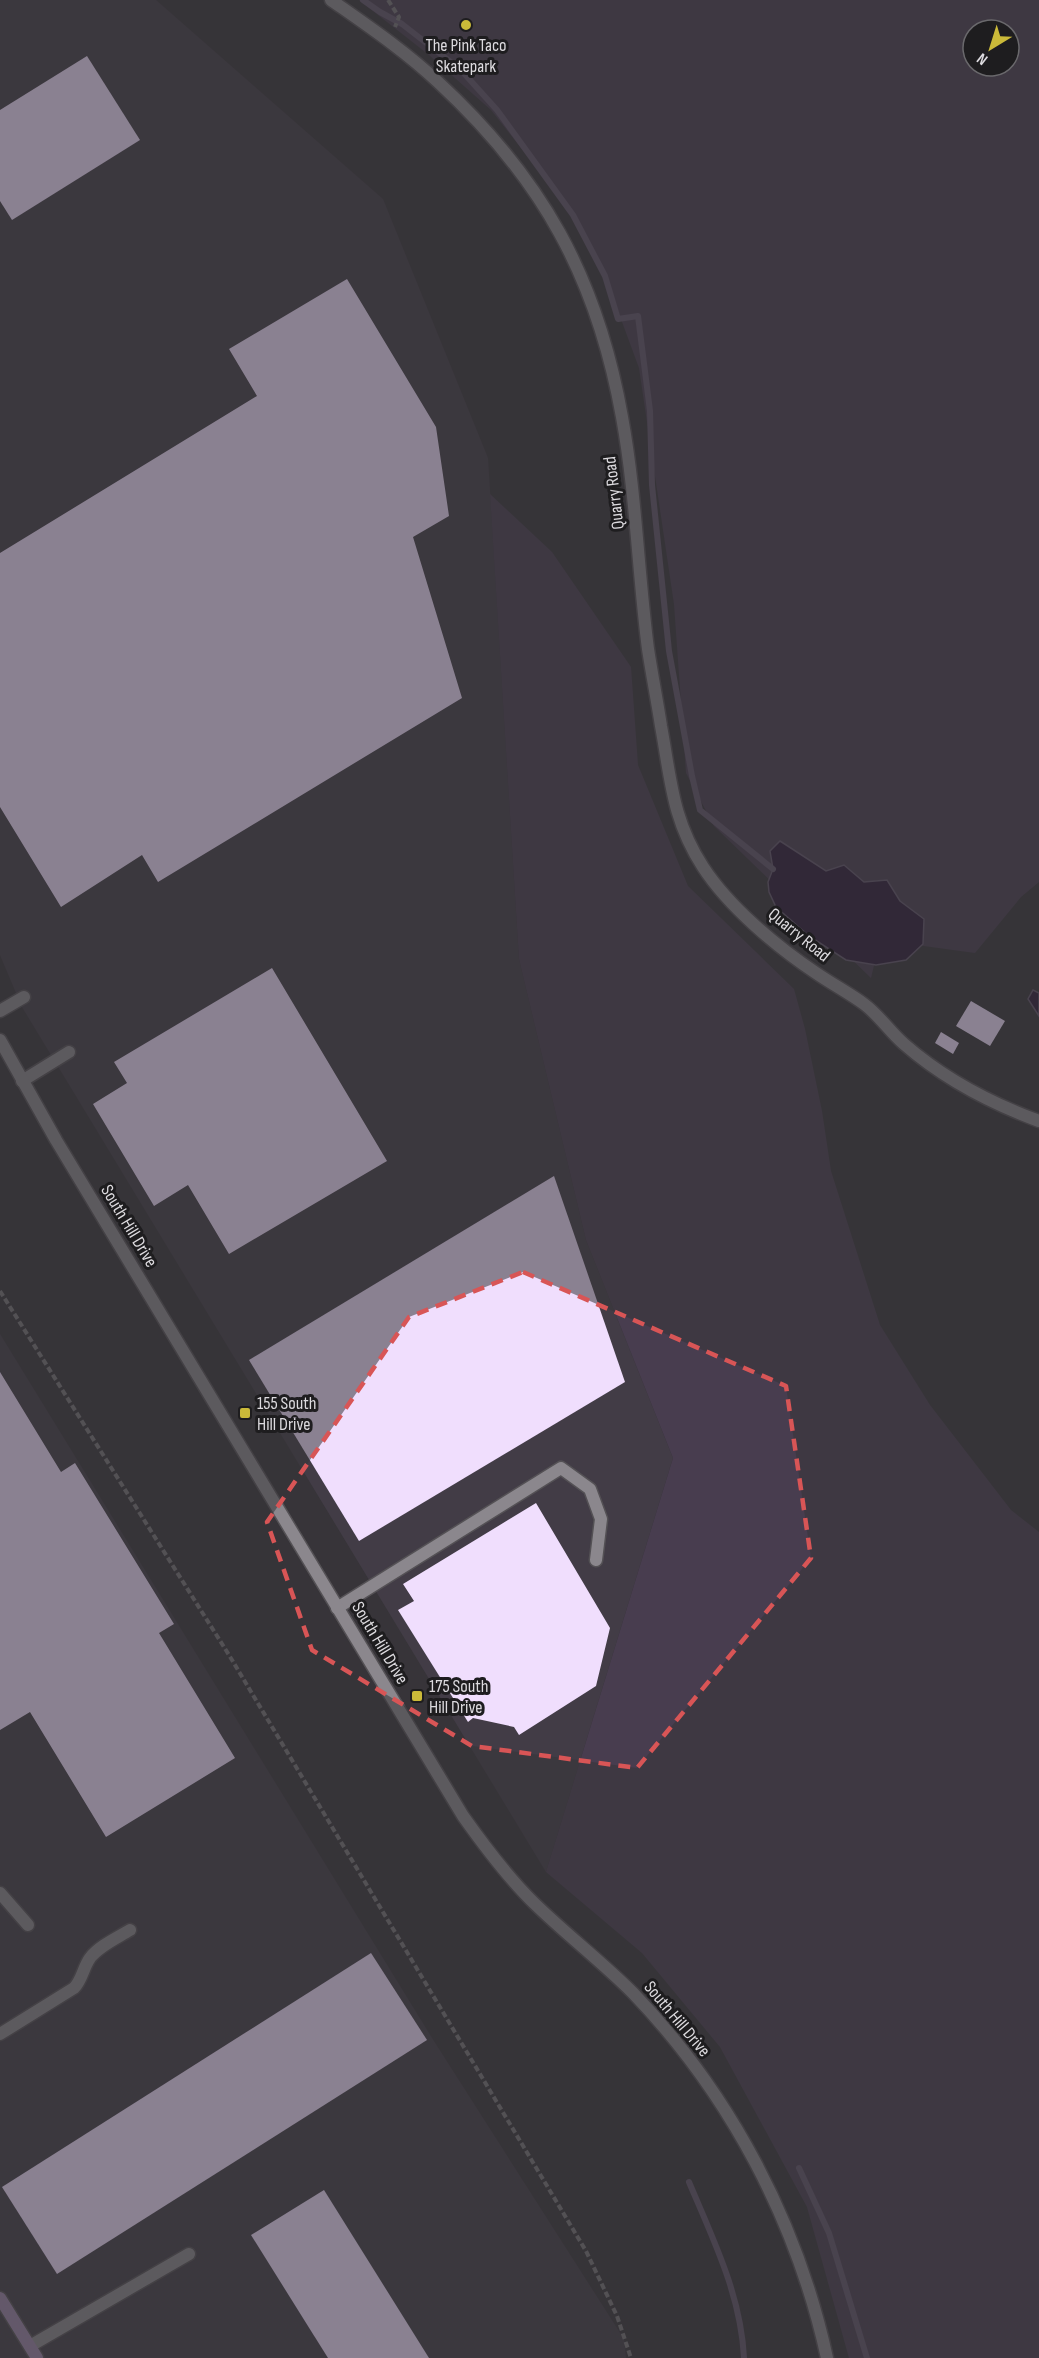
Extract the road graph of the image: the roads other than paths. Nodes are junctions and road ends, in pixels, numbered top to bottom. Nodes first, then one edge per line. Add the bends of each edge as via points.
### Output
1 (331, 0) edge
2 (24, 997) dead end
3 (0, 1011) edge
4 (0, 1040) edge
5 (69, 1052) dead end
6 (22, 1081) junction
7 (1039, 1121) edge
8 (596, 1560) dead end
9 (337, 1608) junction
10 (0, 1893) edge
11 (28, 1925) dead end
12 (130, 1930) dead end
13 (0, 2034) edge
14 (189, 2254) dead end
15 (0, 2298) edge
16 (30, 2346) junction
17 (37, 2358) edge
18 (827, 2358) edge

1 - 7 street, Quarry Road via 390,42 487,130 535,190 557,225 590,295 603,332 622,417 652,680 673,801 679,821 705,869 745,915 814,972 866,1005 935,1069 1006,1109
2 - 3 street
4 - 6 street, South Hill Drive
5 - 6 street
6 - 9 street, South Hill Drive
8 - 9 street via 601,1519 590,1489 561,1468
9 - 18 street, South Hill Drive via 483,1844 534,1902 617,1977 704,2078 761,2172 784,2223
10 - 11 street
12 - 13 street via 95,1952 74,1988
14 - 16 street
15 - 16 main road
16 - 17 main road

